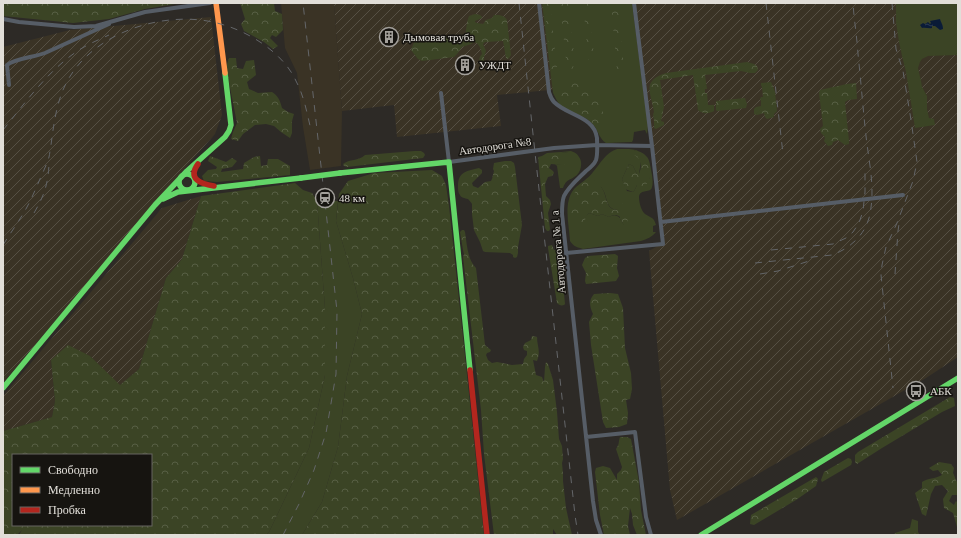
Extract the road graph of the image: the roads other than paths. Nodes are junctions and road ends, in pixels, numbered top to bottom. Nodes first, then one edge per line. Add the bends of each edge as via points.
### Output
1 (210, 3) edge
2 (216, 3) edge
3 (539, 3) edge
4 (634, 3) edge
5 (3, 19) edge
6 (118, 20) junction
7 (9, 85) dead end
8 (441, 93) dead end
9 (597, 145) junction
10 (652, 146) junction
11 (204, 156) junction
12 (449, 162) junction
13 (182, 176) junction
14 (195, 178) junction
15 (221, 187) junction
16 (188, 191) junction
17 (903, 195) dead end
18 (154, 205) junction
19 (661, 222) junction
20 (566, 253) junction
21 (958, 378) edge
22 (3, 388) edge
23 (586, 437) junction
24 (652, 534) edge
25 (487, 535) edge
26 (600, 535) edge
27 (701, 535) edge

1 - 6 street via 145,12
2 - 11 main road via 231,125 225,137
3 - 9 street, Автодорога № 1 а via 551,98 590,124 595,131
4 - 10 street
5 - 6 street via 74,27 96,26
6 - 7 street via 45,53 10,62 7,65
8 - 12 street
9 - 10 street, Автодорога №8
9 - 12 street, Автодорога №8
9 - 20 street, Автодорога № 1 а via 597,158 570,186 563,198
10 - 19 street
11 - 13 main road
11 - 14 main road via 194,168
12 - 15 main road, Автодорога №8, bridge
12 - 25 main road
13 - 14 main road via 188,174
13 - 16 main road via 180,185
13 - 18 main road
14 - 15 main road via 203,184
14 - 16 main road via 195,186
15 - 16 main road
16 - 18 main road via 170,195
17 - 19 street
18 - 22 main road
19 - 20 street via 663,244
20 - 23 street, Автодорога № 1 а
21 - 27 main road
23 - 24 street via 635,432 646,517
23 - 26 street, Автодорога № 1 а

